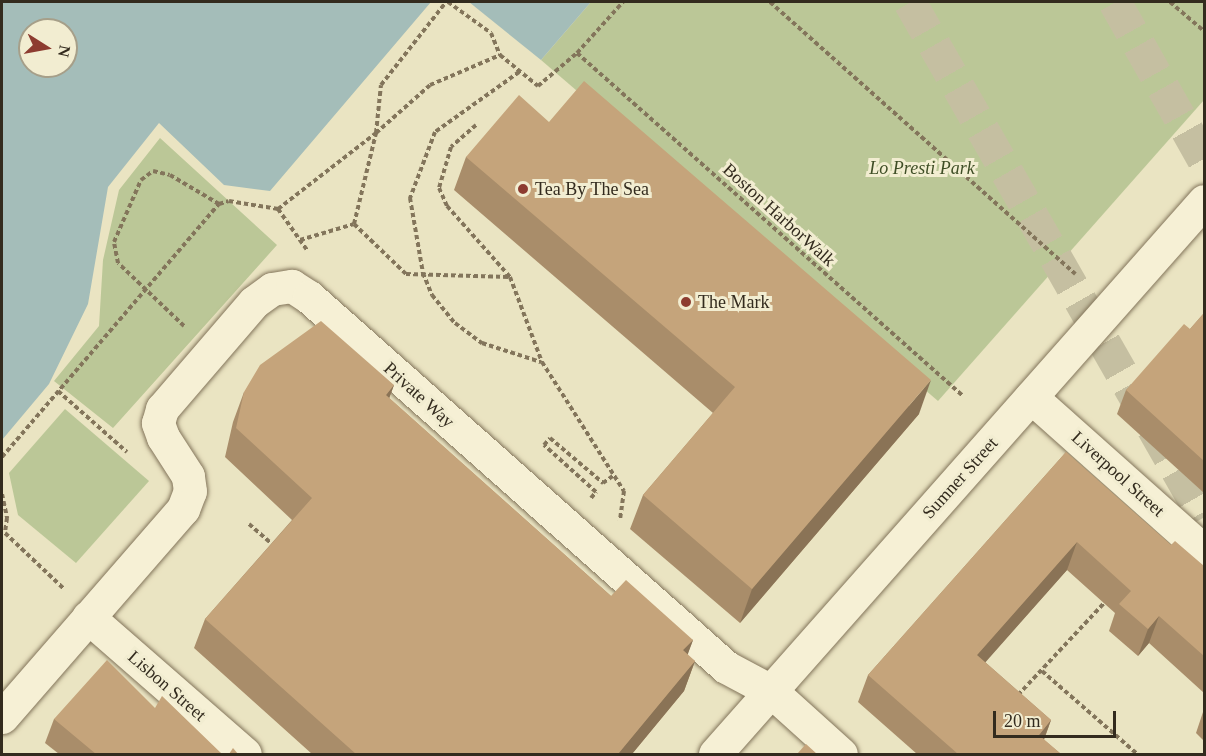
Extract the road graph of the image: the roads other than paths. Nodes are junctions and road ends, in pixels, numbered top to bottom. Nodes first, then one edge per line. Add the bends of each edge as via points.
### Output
1 (1204, 201) edge
2 (1031, 397) junction
3 (1204, 551) edge
4 (88, 617) junction
5 (771, 691) junction
6 (2, 717) edge
7 (245, 754) edge
8 (715, 754) edge
9 (842, 754) edge

1 - 2 street, Sumner Street
2 - 3 street, Liverpool Street
2 - 5 street, Sumner Street
4 - 5 street, Private Way via 183,509 190,491 188,476 158,423 162,409 254,302 272,289 292,286 726,667
4 - 6 street
4 - 7 street, Lisbon Street
5 - 8 street, Sumner Street
5 - 9 street, Private Way

